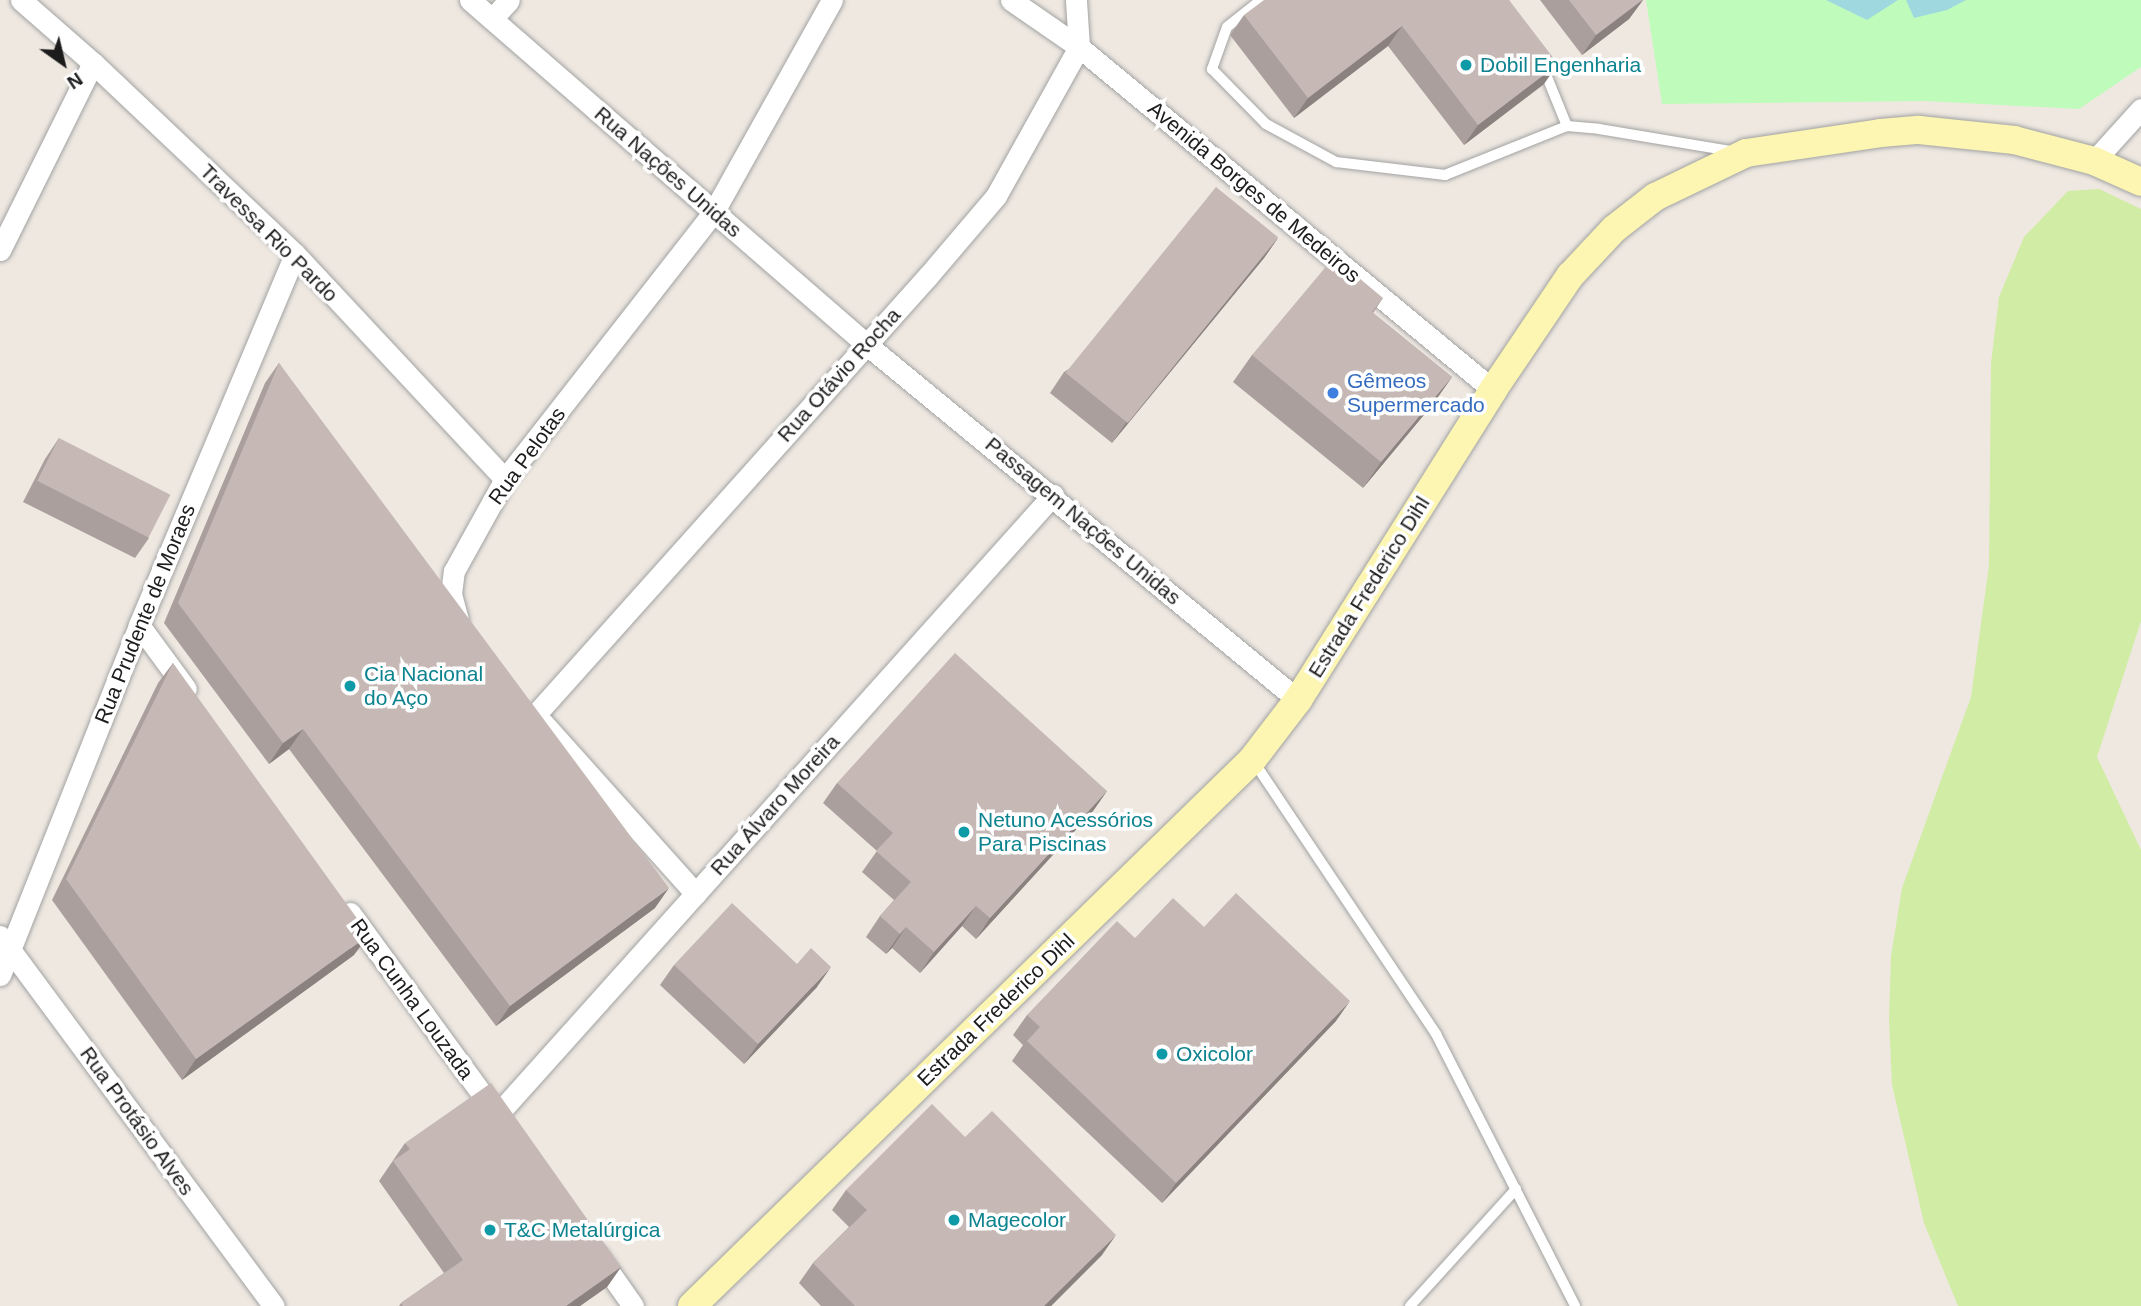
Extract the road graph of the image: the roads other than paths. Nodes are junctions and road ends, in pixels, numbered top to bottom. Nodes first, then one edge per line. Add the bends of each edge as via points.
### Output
1 (21, 0) edge
2 (470, 0) edge
3 (509, 0) edge
4 (832, 0) edge
5 (1011, 0) edge
6 (1076, 0) edge
7 (1261, 0) edge
8 (492, 19) junction
9 (1079, 47) junction
10 (1537, 57) edge
11 (93, 63) junction
12 (2141, 109) edge
13 (1567, 126) junction
14 (1746, 153) junction
15 (2094, 161) junction
16 (2141, 182) edge
17 (713, 213) junction
18 (0, 250) edge
19 (295, 254) junction
20 (866, 344) junction
21 (1493, 390) junction
22 (505, 479) junction
23 (1053, 495) junction
24 (139, 625) junction
25 (474, 639) edge
26 (518, 693) edge
27 (1298, 700) junction
28 (196, 703) edge
29 (536, 714) junction
30 (1252, 760) junction
31 (335, 892) edge
32 (696, 894) junction
33 (5, 943) edge
34 (0, 975) edge
35 (501, 1121) joint
36 (1516, 1189) junction
37 (586, 1239) edge
38 (274, 1306) edge
39 (634, 1306) edge
40 (691, 1306) edge
41 (1410, 1306) edge
42 (1575, 1306) edge

1 - 11 street, Travessa Rio Pardo
2 - 8 street, Rua Nações Unidas
3 - 8 street
4 - 17 street, Rua Pelotas
5 - 9 street, Avenida Borges de Medeiros
6 - 9 street
7 - 13 lane via 1227,27 1212,69 1266,124 1336,162 1445,175
8 - 17 street, Rua Nações Unidas
9 - 20 street, Rua Otávio Rocha via 996,195
9 - 21 street, Avenida Borges de Medeiros
10 - 13 lane via 1550,78
11 - 18 street
11 - 19 street, Travessa Rio Pardo
12 - 15 street
13 - 14 lane
14 - 15 main road, Estrada Frederico Dihl via 1919,130 2014,140
14 - 21 main road, Estrada Frederico Dihl via 1655,197 1614,229 1570,276
15 - 16 main road, Estrada Frederico Dihl
17 - 20 street, Rua Nações Unidas
17 - 22 street, Rua Pelotas
19 - 22 street, Travessa Rio Pardo
19 - 24 street, Rua Prudente de Moraes
20 - 23 street, Passagem Nações Unidas
20 - 29 street, Rua Otávio Rocha
21 - 27 main road, Estrada Frederico Dihl
22 - 25 street, Rua Pelotas via 454,571 451,594 457,618
23 - 27 street, Passagem Nações Unidas
23 - 32 street, Rua Álvaro Moreira
24 - 28 street
24 - 33 street, Rua Prudente de Moraes
26 - 29 street
27 - 30 main road, Estrada Frederico Dihl
29 - 32 street
30 - 36 lane via 1436,1034
30 - 40 main road, Estrada Frederico Dihl
31 - 35 street, Rua Cunha Louzada
32 - 35 street, Rua Álvaro Moreira
33 - 34 street, Rua Prudente de Moraes
33 - 38 street, Rua Protásio Alves
36 - 41 lane
36 - 42 lane
37 - 39 street

